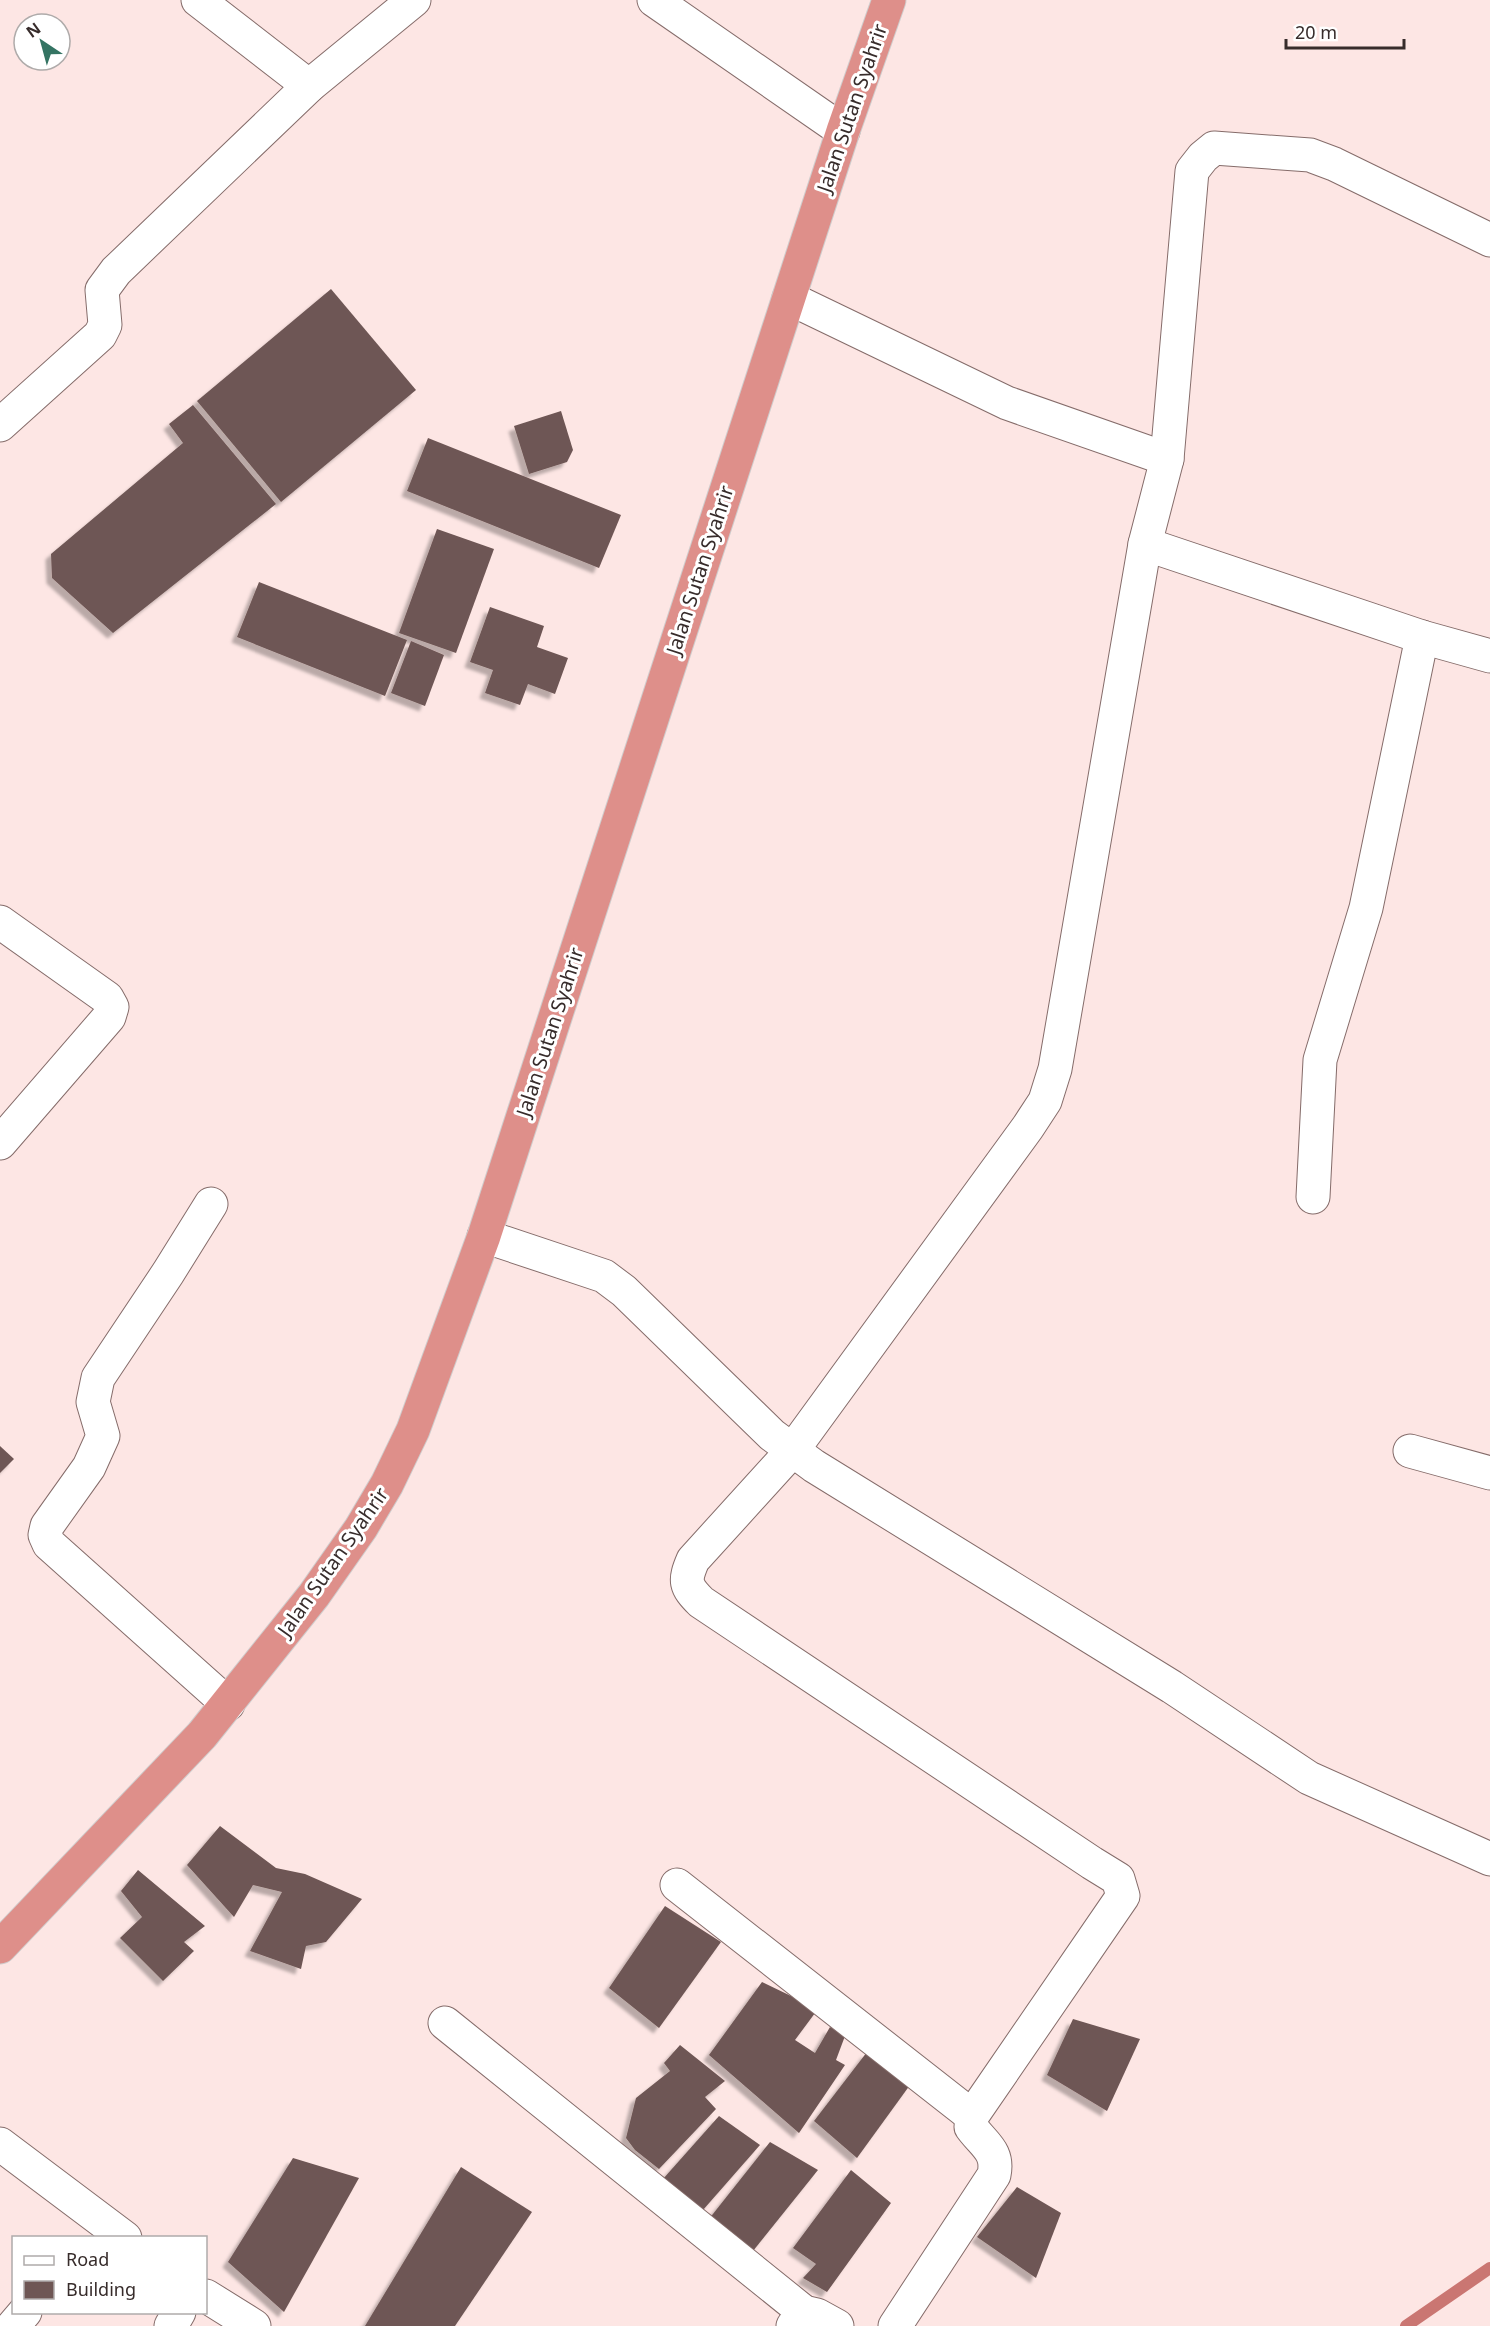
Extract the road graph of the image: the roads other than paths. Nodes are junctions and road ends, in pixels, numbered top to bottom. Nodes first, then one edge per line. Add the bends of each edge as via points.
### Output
1 (198, 0) edge
2 (414, 0) edge
3 (654, 0) edge
4 (890, 0) edge
5 (309, 86) junction
6 (843, 131) junction
7 (1490, 240) edge
8 (789, 298) junction
9 (0, 425) edge
10 (1167, 459) junction
11 (1145, 544) junction
12 (1422, 637) junction
13 (1490, 657) edge
14 (0, 922) edge
15 (0, 1143) edge
16 (1313, 1197) dead end
17 (211, 1204) dead end
18 (484, 1236) junction
19 (792, 1451) junction
20 (1410, 1451) dead end
21 (1490, 1473) edge
22 (228, 1704) junction
23 (1490, 1859) edge
24 (676, 1885) dead end
25 (0, 1947) edge
26 (445, 2023) dead end
27 (972, 2116) junction
28 (0, 2144) edge
29 (105, 2232) edge
30 (207, 2297) edge
31 (24, 2314) edge
32 (799, 2319) edge
33 (14, 2326) edge
34 (254, 2326) edge
35 (837, 2326) edge
36 (895, 2326) edge

1 - 5 street
2 - 5 street
3 - 6 street
4 - 6 highway, Jalan Sutan Syahrir
5 - 9 street via 116,271 102,290 105,325 100,335
6 - 8 highway, Jalan Sutan Syahrir
7 - 10 street via 1310,155 1214,148 1192,171
8 - 10 street via 1007,403
8 - 18 highway, Jalan Sutan Syahrir
10 - 11 street
11 - 12 street
11 - 19 street via 1055,1069 1045,1101
12 - 13 street
12 - 16 street via 1366,908 1320,1060
14 - 15 street via 107,998 112,1007 110,1017
17 - 22 street via 98,1378 93,1402 103,1436 89,1467 47,1526 45,1535 49,1544
18 - 19 street via 604,1276
18 - 22 highway, Jalan Sutan Syahrir via 413,1430 387,1484 314,1595
19 - 23 street via 1172,1687 1309,1778
19 - 27 street via 693,1560 686,1576 689,1590 701,1602 1118,1879 1123,1896
20 - 21 street
22 - 25 highway, Jalan Sutan Syahrir
24 - 27 street
26 - 32 street
27 - 36 street via 971,2127 991,2149 997,2163 994,2175
28 - 29 street
30 - 34 street
31 - 33 street
32 - 35 street via 817,2314

